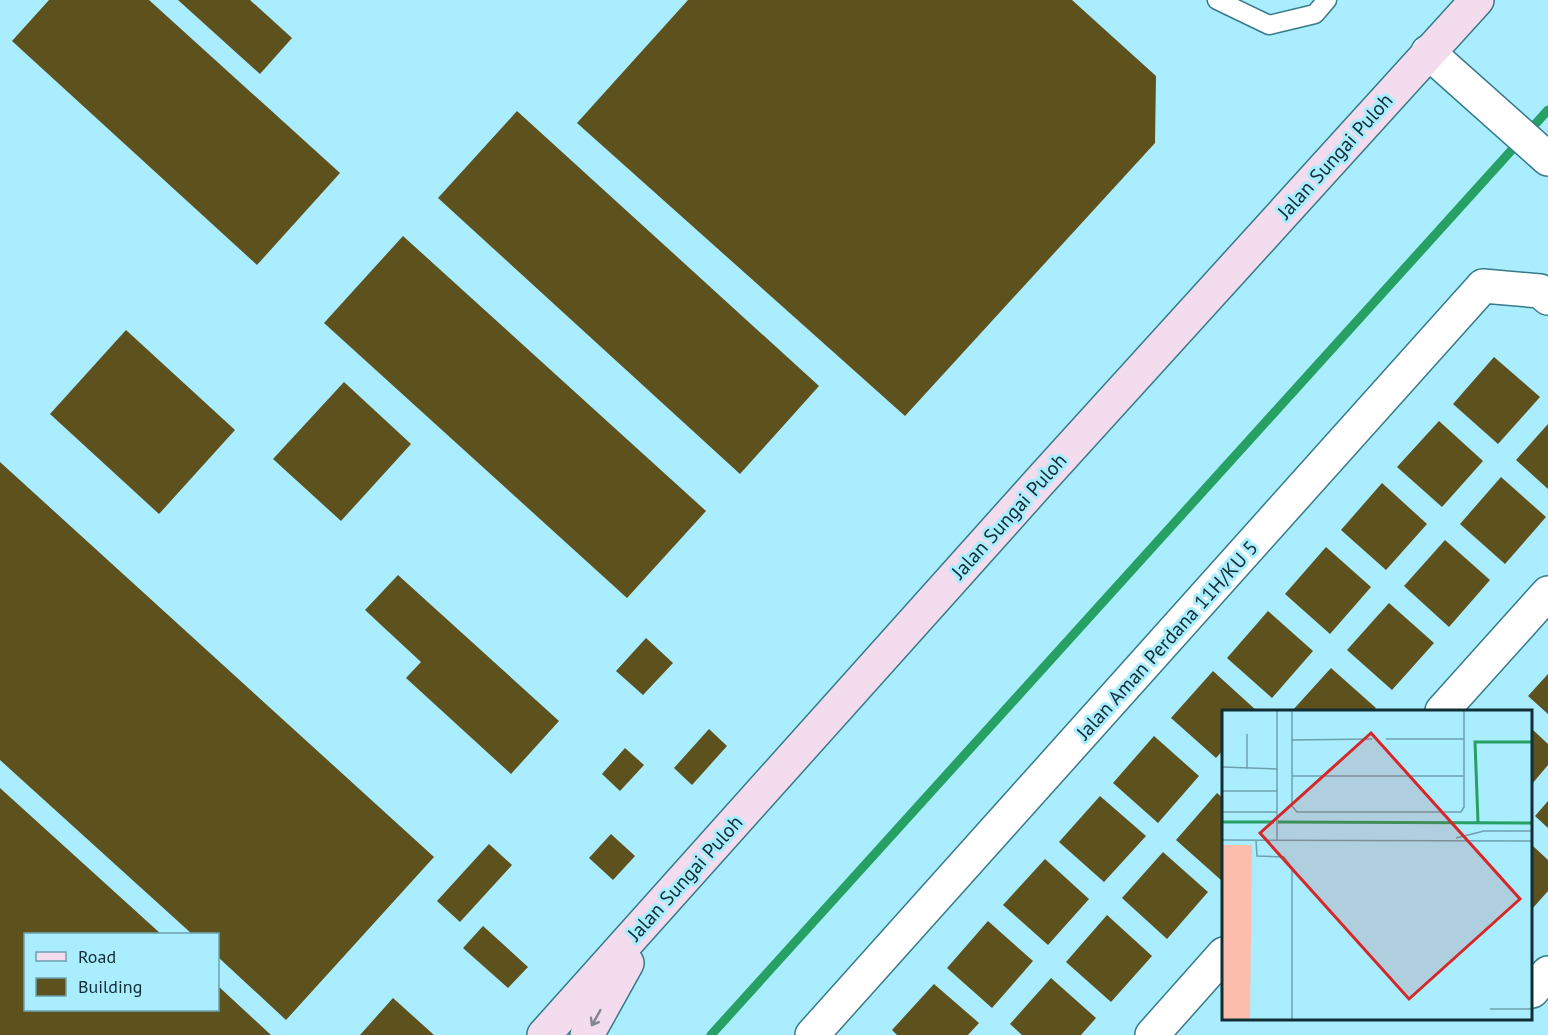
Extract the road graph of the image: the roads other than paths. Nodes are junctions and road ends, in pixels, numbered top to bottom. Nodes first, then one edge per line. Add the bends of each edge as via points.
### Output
1 (1218, 0) edge
2 (1327, 0) edge
3 (1477, 0) edge
4 (1428, 52) junction
5 (1548, 159) edge
6 (1544, 294) edge
7 (1548, 593) edge
8 (1443, 710) edge
9 (655, 911) junction
10 (1222, 956) edge
11 (1548, 972) edge
12 (1533, 990) edge
13 (544, 1035) edge
14 (587, 1035) edge
15 (812, 1035) edge
16 (1152, 1035) edge

1 - 2 lane via 1269,25 1315,14
3 - 4 street, Jalan Sungai Puloh
4 - 5 street
4 - 9 street, Jalan Sungai Puloh
6 - 15 street, Jalan Aman Perdana 11H/KU 5 via 1483,286
7 - 8 street
9 - 13 street, Jalan Sungai Puloh
9 -> 14 street
10 - 16 street
11 - 12 street

